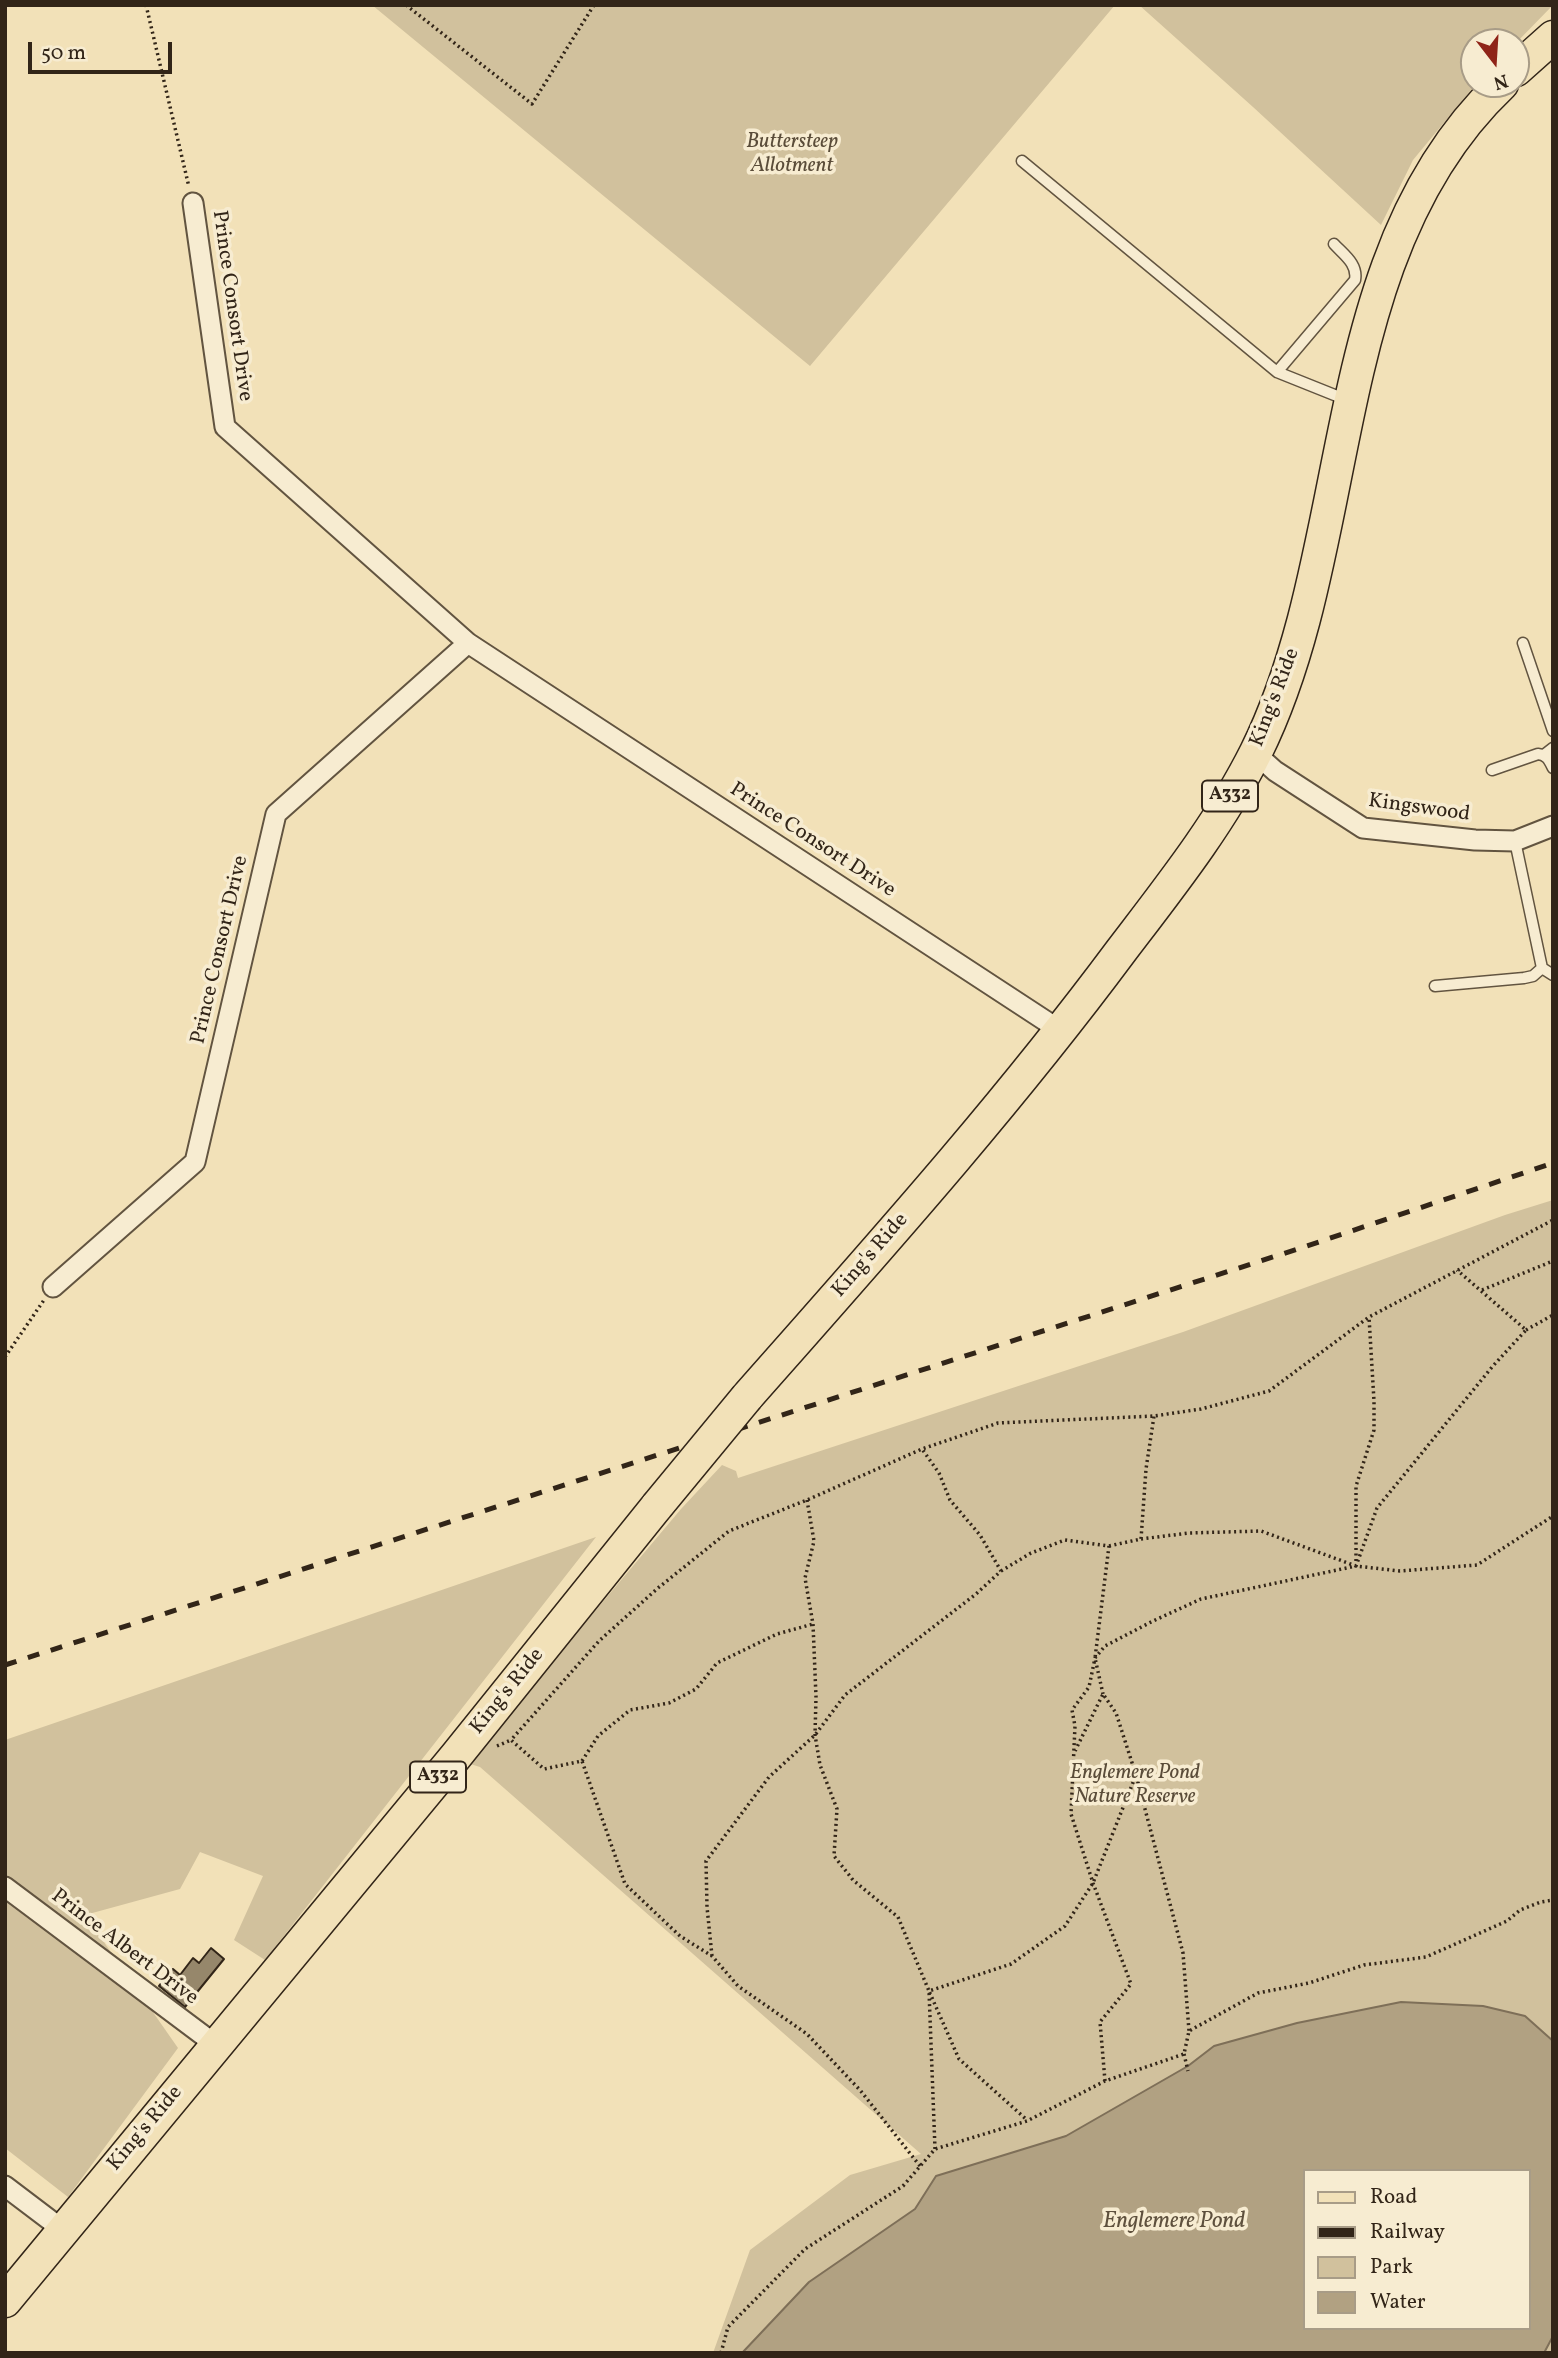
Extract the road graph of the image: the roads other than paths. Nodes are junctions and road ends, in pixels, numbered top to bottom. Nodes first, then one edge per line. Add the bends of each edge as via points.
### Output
1 (1553, 37) edge
2 (1530, 58) edge
3 (1487, 98) edge
4 (1022, 161) dead end
5 (193, 203) road end
6 (1334, 244) dead end
7 (1277, 372) junction
8 (1351, 402) junction
9 (468, 643) junction
10 (1522, 643) dead end
11 (1553, 731) edge
12 (1549, 752) edge
13 (1255, 753) junction
14 (1553, 768) edge
15 (1492, 771) dead end
16 (1553, 827) edge
17 (1515, 841) junction
18 (1542, 968) junction
19 (1553, 975) edge
20 (1435, 986) dead end
21 (1061, 1031) junction
22 (53, 1287) road end
23 (5, 1887) edge
24 (216, 2045) junction
25 (5, 2186) edge
26 (63, 2230) junction
27 (5, 2301) edge

1 - 2 main road
3 - 8 main road, King's Ride / A332 via 1442,153 1412,208 1387,271
4 - 7 lane
5 - 9 street, Prince Consort Drive via 225,427
6 - 7 lane via 1353,265 1355,279
7 - 8 lane
8 - 13 main road, King's Ride / A332 via 1294,660
9 - 21 street, Prince Consort Drive
9 - 22 street, Prince Consort Drive via 276,814 195,1162
10 - 11 lane
12 - 14 lane
12 - 15 lane
13 - 17 street, Kingswood via 1363,828
13 - 21 main road, King's Ride / A332 via 1218,818
16 - 17 street, Kingswood
17 - 18 lane
18 - 19 lane
18 - 20 lane via 1524,978
21 - 24 main road, King's Ride / A332, bridge via 747,1397
23 - 24 street, Prince Albert Drive
24 - 26 main road, King's Ride / A332
25 - 26 street
26 - 27 main road, King's Ride / A332

